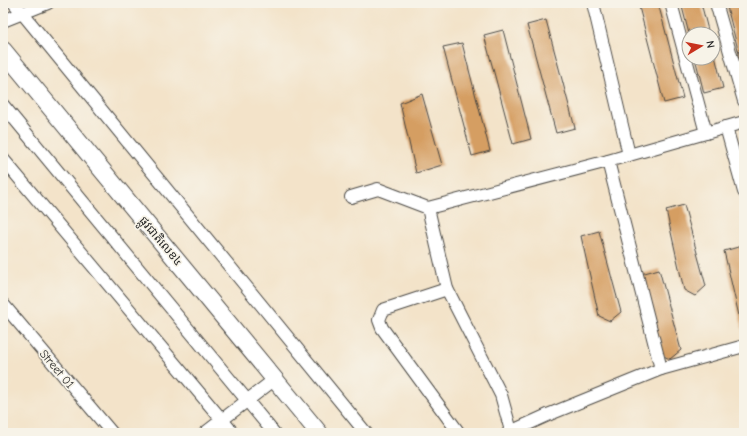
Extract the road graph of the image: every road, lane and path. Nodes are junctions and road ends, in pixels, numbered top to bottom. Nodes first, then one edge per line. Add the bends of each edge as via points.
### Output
1 (14, 3) edge
2 (48, 3) edge
3 (593, 3) edge
4 (671, 3) edge
5 (716, 3) edge
6 (23, 13) junction
7 (3, 21) edge
8 (3, 50) edge
9 (744, 101) edge
10 (3, 105) edge
11 (744, 122) edge
12 (726, 127) junction
13 (706, 133) junction
14 (629, 155) junction
15 (3, 158) edge
16 (608, 161) junction
17 (744, 192) edge
18 (351, 197) dead end
19 (428, 208) junction
20 (447, 289) junction
21 (3, 304) edge
22 (744, 346) edge
23 (661, 368) junction
24 (275, 379) junction
25 (247, 400) junction
26 (222, 419) junction
27 (509, 432) edge
28 (112, 433) edge
29 (205, 433) edge
30 (233, 433) edge
31 (274, 433) edge
32 (319, 433) edge
33 (366, 433) edge
34 (460, 433) edge

1 - 6 street
2 - 6 street
3 - 14 street
4 - 13 street
5 - 9 street
6 - 7 street
6 - 33 street
8 - 24 highway, ផ្លូវជាតិលេខ៤
10 - 25 street
11 - 12 street
12 - 13 street
12 - 17 street
13 - 14 street
14 - 16 street
15 - 26 street
16 - 19 street
16 - 23 street
18 - 19 street via 378,189
19 - 20 street
20 - 27 street via 501,395
20 - 34 street via 383,310 379,320 382,328
21 - 28 street, Street 01
22 - 23 street
23 - 27 street
24 - 25 street
24 - 32 highway, ផ្លូវជាតិលេខ៤
25 - 26 street
25 - 31 street
26 - 29 street
26 - 30 street

